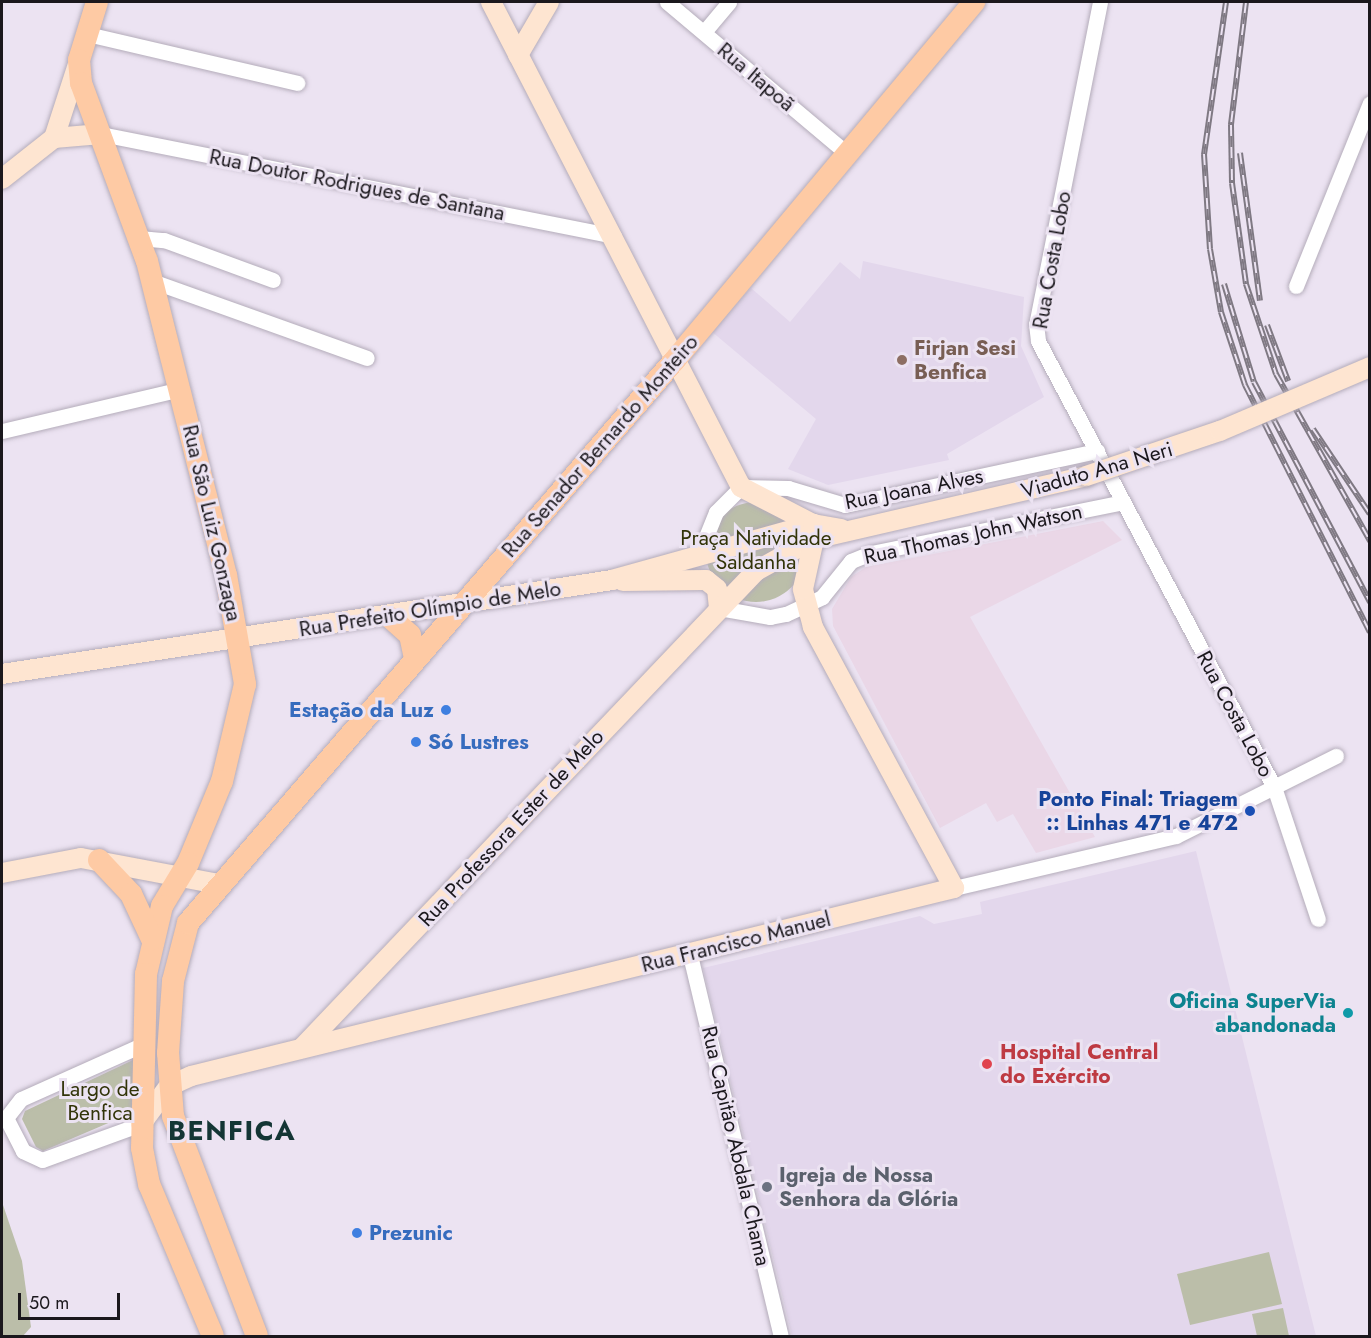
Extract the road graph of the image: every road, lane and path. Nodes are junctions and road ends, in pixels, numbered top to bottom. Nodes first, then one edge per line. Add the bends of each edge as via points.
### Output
1 (97, 2) edge
2 (491, 2) edge
3 (549, 2) edge
4 (667, 2) edge
5 (729, 2) edge
6 (974, 2) edge
7 (1100, 2) edge
8 (704, 32) junction
9 (87, 34) junction
10 (518, 56) junction
11 (79, 60) junction
12 (297, 83) dead end
13 (1370, 103) edge
14 (100, 134) junction
15 (54, 138) junction
16 (845, 152) junction
17 (2, 179) edge
18 (614, 236) junction
19 (139, 237) junction
20 (273, 280) dead end
21 (152, 281) junction
22 (1296, 286) dead end
23 (367, 358) dead end
24 (674, 361) junction
25 (1370, 367) edge
26 (181, 389) junction
27 (2, 431) edge
28 (1097, 451) junction
29 (741, 487) junction
30 (799, 492) junction
31 (1122, 502) junction
32 (808, 527) junction
33 (699, 554) junction
34 (612, 580) junction
35 (466, 603) junction
36 (807, 607) junction
37 (719, 608) junction
38 (391, 618) junction
39 (238, 639) junction
40 (415, 658) junction
41 (2, 674) edge
42 (1336, 756) dead end
43 (1274, 787) junction
44 (99, 860) junction
45 (2, 873) edge
46 (179, 879) junction
47 (218, 884) junction
48 (954, 888) junction
49 (1318, 919) dead end
50 (152, 939) junction
51 (690, 955) junction
52 (144, 1044) junction
53 (303, 1047) junction
54 (169, 1086) junction
55 (4, 1113) edge
56 (141, 1124) junction
57 (213, 1336) edge
58 (257, 1336) edge
59 (781, 1336) edge

1 - 9 main road, Rua São Luiz Gonzaga
2 - 10 street
3 - 10 street
4 - 8 street, Rua Itapoã
5 - 8 street
6 - 16 main road, Rua Senador Bernardo Monteiro
7 - 28 street, Rua Costa Lobo via 1036,324 1043,356
8 - 16 street, Rua Itapoã
9 - 11 main road, Rua São Luiz Gonzaga
9 - 12 street
10 - 18 street
11 - 14 main road, Rua São Luiz Gonzaga via 83,91
11 - 15 street
13 - 22 street
14 - 15 street
14 - 18 street, Rua Doutor Rodrigues de Santana
14 - 19 main road, Rua São Luiz Gonzaga
15 - 17 street
16 - 24 main road, Rua Senador Bernardo Monteiro
18 - 24 street
19 - 20 street via 164,240
19 - 21 main road, Rua São Luiz Gonzaga
21 - 23 street
21 - 26 main road, Rua São Luiz Gonzaga
24 - 29 street
24 - 35 main road, Rua Senador Bernardo Monteiro
25 - 32 street, Viaduto Ana Neri, bridge via 1210,436 1086,476 853,531
26 - 27 street
26 - 39 main road, Rua São Luiz Gonzaga
28 - 30 street, Rua Joana Alves via 845,505
28 - 31 street, Rua Costa Lobo
29 - 30 street, Rua Joana Alves
29 - 32 street
29 - 33 street via 716,512
30 - 32 street
31 - 36 street, Rua Thomas John Watson via 871,553 851,561 833,588
31 - 43 street, Rua Costa Lobo
32 - 33 street, Rua Prefeito Olímpio de Melo
32 - 36 street via 802,589
32 - 37 street
33 - 34 street, Rua Prefeito Olímpio de Melo
34 - 35 street, Rua Prefeito Olímpio de Melo
34 - 37 street via 706,580 717,590
35 - 38 street, Rua Prefeito Olímpio de Melo
35 - 40 main road, Rua Senador Bernardo Monteiro
36 - 37 street via 770,617
36 - 48 street
37 - 53 street, Rua Professora Ester de Melo
38 - 39 street, Rua Prefeito Olímpio de Melo
38 - 40 main road via 410,635
39 - 41 street, Rua Prefeito Olímpio de Melo
39 - 46 main road, Rua São Luiz Gonzaga via 245,684 241,713 222,781
40 - 47 main road, Rua Senador Bernardo Monteiro
42 - 43 street, Rua Francisco Manuel
43 - 48 street, Rua Francisco Manuel via 1176,836
43 - 49 street, Rua Costa Lobo
44 - 45 street
44 - 46 street
44 - 50 main road via 131,894
46 - 47 street
46 - 50 main road, Rua São Luiz Gonzaga via 162,906
47 - 54 main road, Rua Senador Bernardo Monteiro via 188,923 176,959
48 - 51 street, Rua Francisco Manuel
50 - 52 main road, Rua São Luiz Gonzaga
51 - 53 street, Rua Francisco Manuel
51 - 59 street, Rua Capitão Abdala Chama
52 - 55 street via 21,1099
52 - 56 main road
53 - 54 street, Rua Francisco Manuel
54 - 56 street
54 - 58 main road, Rua Senador Bernardo Monteiro via 177,1137
55 - 56 street via 23,1151 42,1160
56 - 57 main road via 149,1184

